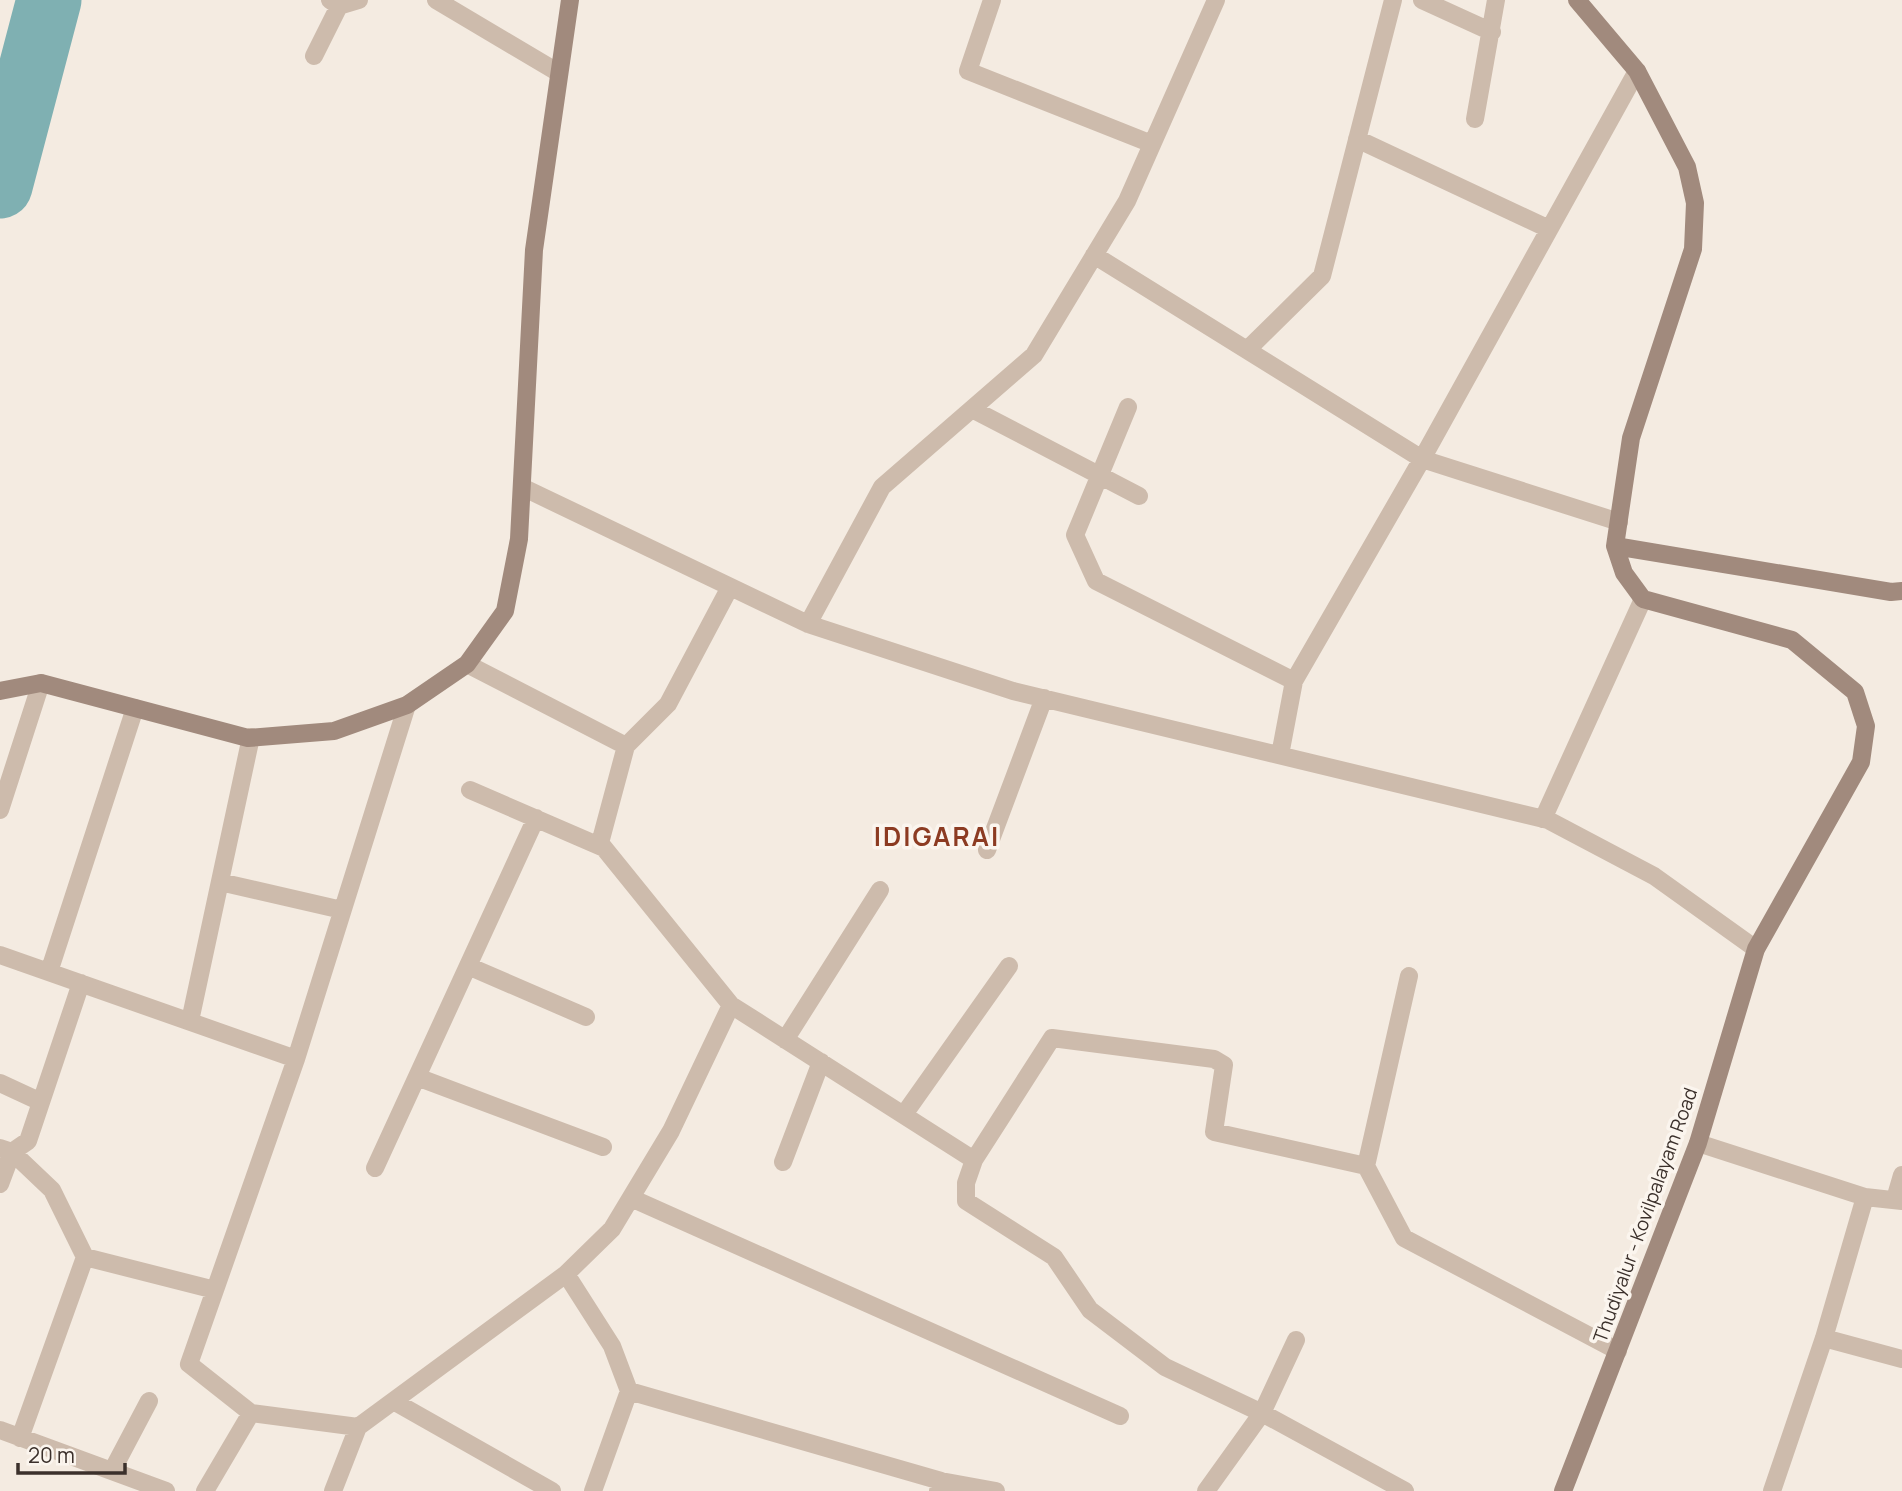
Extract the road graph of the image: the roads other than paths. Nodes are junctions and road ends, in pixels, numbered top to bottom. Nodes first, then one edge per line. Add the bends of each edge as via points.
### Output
1 (359, 0) edge
2 (436, 0) edge
3 (570, 0) edge
4 (992, 0) edge
5 (1216, 0) edge
6 (1393, 0) edge
7 (1422, 0) edge
8 (1496, 0) edge
9 (1577, 0) edge
10 (335, 3) edge
11 (1492, 32) junction
12 (314, 57) dead end
13 (1637, 71) junction
14 (559, 73) junction
15 (1475, 118) dead end
16 (1357, 139) junction
17 (1152, 144) junction
18 (1549, 229) junction
19 (1094, 254) junction
20 (1247, 350) junction
21 (1128, 407) dead end
22 (972, 409) junction
23 (1422, 459) junction
24 (1100, 476) junction
25 (522, 487) junction
26 (1139, 496) dead end
27 (1619, 522) junction
28 (1615, 546) junction
29 (730, 587) junction
30 (1902, 591) edge
31 (1643, 599) junction
32 (808, 624) junction
33 (467, 663) junction
34 (1294, 681) junction
35 (41, 683) junction
36 (0, 691) edge
37 (1044, 698) junction
38 (407, 705) junction
39 (135, 708) junction
40 (251, 737) junction
41 (626, 746) junction
42 (1280, 755) junction
43 (470, 790) dead end
44 (0, 810) edge
45 (536, 818) junction
46 (1543, 819) junction
47 (604, 848) junction
48 (987, 850) dead end
49 (220, 883) junction
50 (880, 890) dead end
51 (342, 910) junction
52 (1756, 949) junction
53 (0, 955) edge
54 (468, 965) junction
55 (1009, 966) dead end
56 (49, 971) junction
57 (1409, 976) dead end
58 (81, 983) junction
59 (731, 1005) junction
60 (586, 1017) dead end
61 (190, 1021) junction
62 (785, 1041) junction
63 (296, 1059) junction
64 (821, 1062) junction
65 (417, 1077) junction
66 (0, 1083) edge
67 (41, 1102) junction
68 (905, 1113) junction
69 (1698, 1143) junction
70 (603, 1147) dead end
71 (6, 1150) edge
72 (974, 1160) junction
73 (783, 1162) dead end
74 (1366, 1166) junction
75 (375, 1168) dead end
76 (1902, 1175) edge
77 (0, 1184) edge
78 (1865, 1197) junction
79 (631, 1198) junction
80 (1898, 1200) edge
81 (85, 1257) junction
82 (566, 1274) junction
83 (215, 1290) junction
84 (1824, 1338) junction
85 (1296, 1340) dead end
86 (1618, 1351) junction
87 (1902, 1359) edge
88 (629, 1391) junction
89 (149, 1401) dead end
90 (395, 1402) junction
91 (251, 1413) junction
92 (1262, 1413) junction
93 (1120, 1416) dead end
94 (358, 1427) junction
95 (0, 1430) edge
96 (20, 1438) junction
97 (112, 1471) junction
98 (940, 1486) edge
99 (166, 1491) edge
100 (205, 1491) edge
101 (333, 1491) edge
102 (552, 1491) edge
103 (593, 1491) edge
104 (996, 1491) edge
105 (1206, 1491) edge
106 (1405, 1491) edge
107 (1563, 1491) edge
108 (1772, 1491) edge

1 - 10 street
2 - 14 street
3 - 14 main road
4 - 17 street via 968,71
5 - 17 street
6 - 16 street
7 - 11 street
8 - 11 street
9 - 13 main road
10 - 12 street
11 - 15 street
13 - 18 street
13 - 27 main road via 1687,167 1695,203 1693,249 1631,438
14 - 25 main road via 534,250
16 - 18 street
16 - 20 street via 1322,276
17 - 19 street via 1126,201
18 - 23 street
19 - 20 street
19 - 22 street via 1034,355
20 - 23 street
21 - 24 street
22 - 24 street
22 - 32 street via 882,487
23 - 27 street
23 - 34 street
24 - 26 street
24 - 34 street via 1075,535 1096,581
25 - 29 street
25 - 33 main road via 519,539 505,611
27 - 28 main road
28 - 30 main road
28 - 31 main road via 1624,573
29 - 32 street
29 - 41 street via 668,704
31 - 46 street
31 - 52 main road, Thudiyalur - Kovilpalayam Road via 1792,639 1855,692 1866,726 1861,762
32 - 37 street
33 - 38 main road
33 - 41 street
34 - 42 street
35 - 36 main road
35 - 39 main road
35 - 44 street
37 - 42 street
37 - 48 street
38 - 40 main road via 334,731
38 - 51 street
39 - 40 main road
39 - 56 street
40 - 49 street
41 - 47 street via 600,843
42 - 46 street
43 - 45 street
45 - 47 street
45 - 54 street
46 - 52 street via 1654,876
47 - 59 street
49 - 51 street
49 - 61 street
50 - 62 street
51 - 63 street
52 - 69 main road, Thudiyalur - Kovilpalayam Road
53 - 56 street
54 - 60 street
54 - 65 street
55 - 68 street
56 - 58 street
57 - 74 street
58 - 61 street
58 - 67 street
59 - 62 street
59 - 79 street via 671,1131
61 - 63 street
62 - 64 street
63 - 83 street
64 - 68 street
64 - 73 street
65 - 70 street
65 - 75 street
66 - 67 street
67 - 71 street via 28,1141
68 - 72 street
69 - 78 street
69 - 86 main road, Thudiyalur - Kovilpalayam Road
71 - 77 street
71 - 81 street via 52,1190
72 - 74 street via 1052,1038 1214,1059 1224,1065 1214,1132
72 - 92 street via 966,1183 967,1201 1054,1257 1090,1310 1165,1367
74 - 86 street via 1404,1238
76 - 80 street
78 - 80 street
78 - 84 street
79 - 82 street via 612,1229
79 - 93 street
81 - 83 street
81 - 96 street
82 - 88 street via 612,1346
82 - 90 street
83 - 91 street via 189,1364
84 - 87 street
84 - 108 street
85 - 92 street
86 - 107 main road, Thudiyalur - Kovilpalayam Road
88 - 98 street
88 - 103 street
89 - 97 street
90 - 94 street
90 - 102 street
91 - 94 street
91 - 100 street
92 - 105 street
92 - 106 street
94 - 101 street
95 - 96 street
96 - 97 street
97 - 99 street
98 - 104 street

